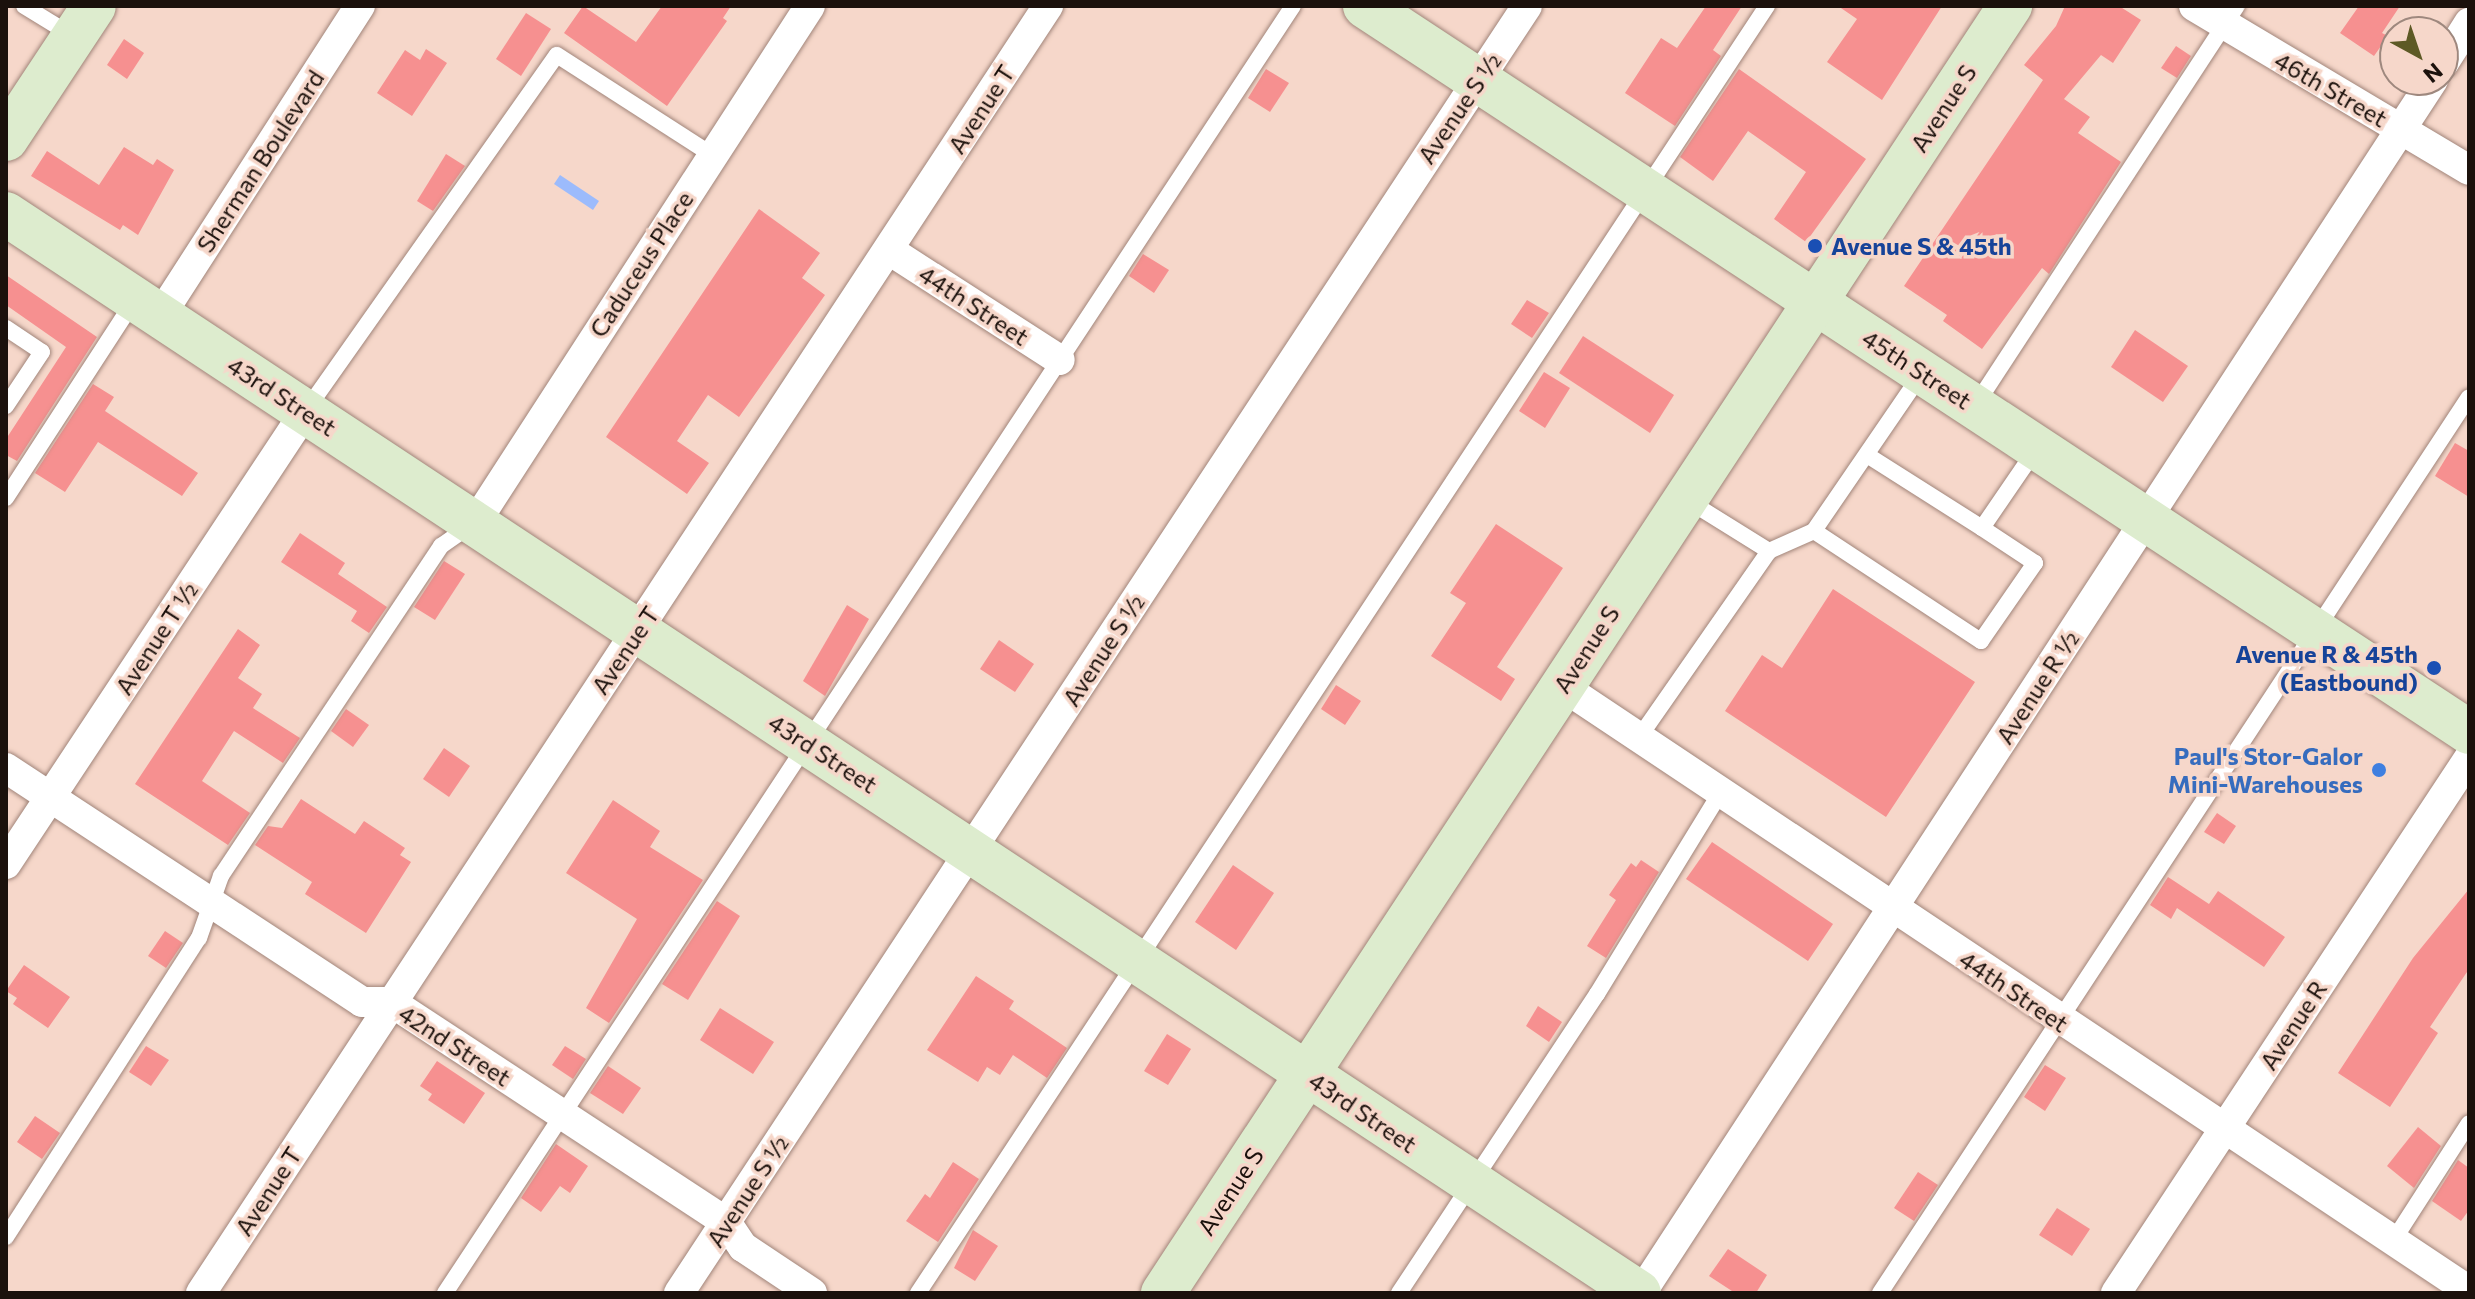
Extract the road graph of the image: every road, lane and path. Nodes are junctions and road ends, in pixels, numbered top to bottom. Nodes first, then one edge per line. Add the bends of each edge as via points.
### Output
1 (24, 6) edge
2 (360, 6) edge
3 (810, 6) edge
4 (1048, 6) edge
5 (1293, 6) edge
6 (1365, 6) edge
7 (1527, 6) edge
8 (1767, 6) edge
9 (2010, 6) edge
10 (2194, 6) edge
11 (2230, 16) edge
12 (84, 21) edge
13 (1478, 80) junction
14 (2423, 96) edge
15 (2402, 129) junction
16 (6, 139) edge
17 (712, 155) junction
18 (2469, 170) edge
19 (1646, 191) junction
20 (6, 214) edge
21 (889, 250) junction
22 (1815, 302) junction
23 (148, 308) junction
24 (6, 328) edge
25 (1060, 360) junction
26 (1922, 372) junction
27 (2469, 397) edge
28 (6, 406) edge
29 (1974, 407) junction
30 (305, 412) junction
31 (2037, 448) junction
32 (1867, 455) junction
33 (6, 498) edge
34 (1685, 499) junction
35 (2145, 519) junction
36 (475, 523) junction
37 (1982, 528) junction
38 (1814, 531) junction
39 (1769, 551) junction
40 (638, 631) junction
41 (2316, 631) junction
42 (1562, 686) junction
43 (2469, 732) edge
44 (1638, 739) junction
45 (807, 743) junction
46 (2469, 758) edge
47 (6, 768) edge
48 (1720, 793) junction
49 (50, 797) junction
50 (971, 851) junction
51 (6, 864) edge
52 (211, 905) junction
53 (1893, 910) junction
54 (1139, 963) junction
55 (391, 1002) junction
56 (2059, 1021) junction
57 (1306, 1075) junction
58 (562, 1115) junction
59 (2469, 1123) edge
60 (2224, 1129) junction
61 (1472, 1185) junction
62 (726, 1222) junction
63 (6, 1237) edge
64 (2393, 1241) junction
65 (2469, 1291) edge
66 (201, 1293) edge
67 (445, 1293) edge
68 (679, 1293) edge
69 (812, 1293) edge
70 (918, 1293) edge
71 (1163, 1293) edge
72 (1399, 1293) edge
73 (1640, 1293) edge
74 (1880, 1293) edge
75 (2116, 1293) edge

1 - 12 lane
2 - 23 street, Sherman Boulevard
3 - 17 street, Caduceus Place
4 - 21 street, Avenue T
5 - 25 lane
6 - 13 main road, 45th Street
7 - 13 street, Avenue S ½
8 - 19 lane
9 - 22 main road, Avenue S
10 - 11 street, 46th Street
11 - 15 street, 46th Street
11 - 29 lane
12 - 16 main road
13 - 19 main road, 45th Street
13 - 50 street, Avenue S ½
14 - 15 street, Avenue R ½
15 - 18 street, 46th Street
15 - 35 street, Avenue R ½
17 - 30 lane via 557,55
17 - 36 street, Caduceus Place
19 - 22 main road, 45th Street
19 - 54 lane
20 - 23 main road, 43rd Street
21 - 25 street, 44th Street
21 - 40 street, Avenue T
22 - 26 main road, 45th Street
22 - 34 main road, Avenue S
23 - 30 main road, 43rd Street
23 - 33 lane
24 - 28 lane via 42,352
25 - 45 lane
26 - 29 main road, 45th Street
26 - 32 lane
27 - 41 lane
29 - 31 main road, 45th Street
30 - 36 main road, 43rd Street
30 - 49 street, Avenue T ½
31 - 35 main road, 45th Street
31 - 37 lane
32 - 37 lane
32 - 38 lane
34 - 39 lane
34 - 42 main road, Avenue S
35 - 41 main road, 45th Street
35 - 53 street, Avenue R ½
36 - 40 main road, 43rd Street
36 - 52 lane via 441,546 221,876
37 - 38 lane via 2035,563 1981,641
38 - 39 lane
39 - 44 lane
40 - 45 main road, 43rd Street
40 - 55 street, Avenue T
41 - 43 main road, 45th Street
41 - 56 lane
42 - 44 street, 44th Street
42 - 57 main road, Avenue S
44 - 48 street, 44th Street
45 - 50 main road, 43rd Street
45 - 58 lane
46 - 60 street, Avenue R
47 - 49 street, 42nd Street
48 - 53 street, 44th Street
48 - 61 lane
49 - 51 street, Avenue T ½
49 - 52 street, 42nd Street
50 - 54 main road, 43rd Street
50 - 62 street, Avenue S ½
52 - 55 street, 42nd Street via 362,1002
52 - 63 lane via 199,938
53 - 56 street, 44th Street
53 - 73 street, Avenue R ½
54 - 57 main road, 43rd Street
54 - 70 lane
55 - 58 street, 42nd Street
55 - 66 street, Avenue T
56 - 60 street, 44th Street
56 - 74 lane
57 - 61 main road, 43rd Street
57 - 71 main road, Avenue S
58 - 62 street, 42nd Street
58 - 67 lane
59 - 64 lane
60 - 64 street, 44th Street
60 - 75 street, Avenue R
61 - 72 lane
61 - 73 main road, 43rd Street
62 - 68 street, Avenue S ½
62 - 69 street, 42nd Street via 743,1247
64 - 65 street, 44th Street

